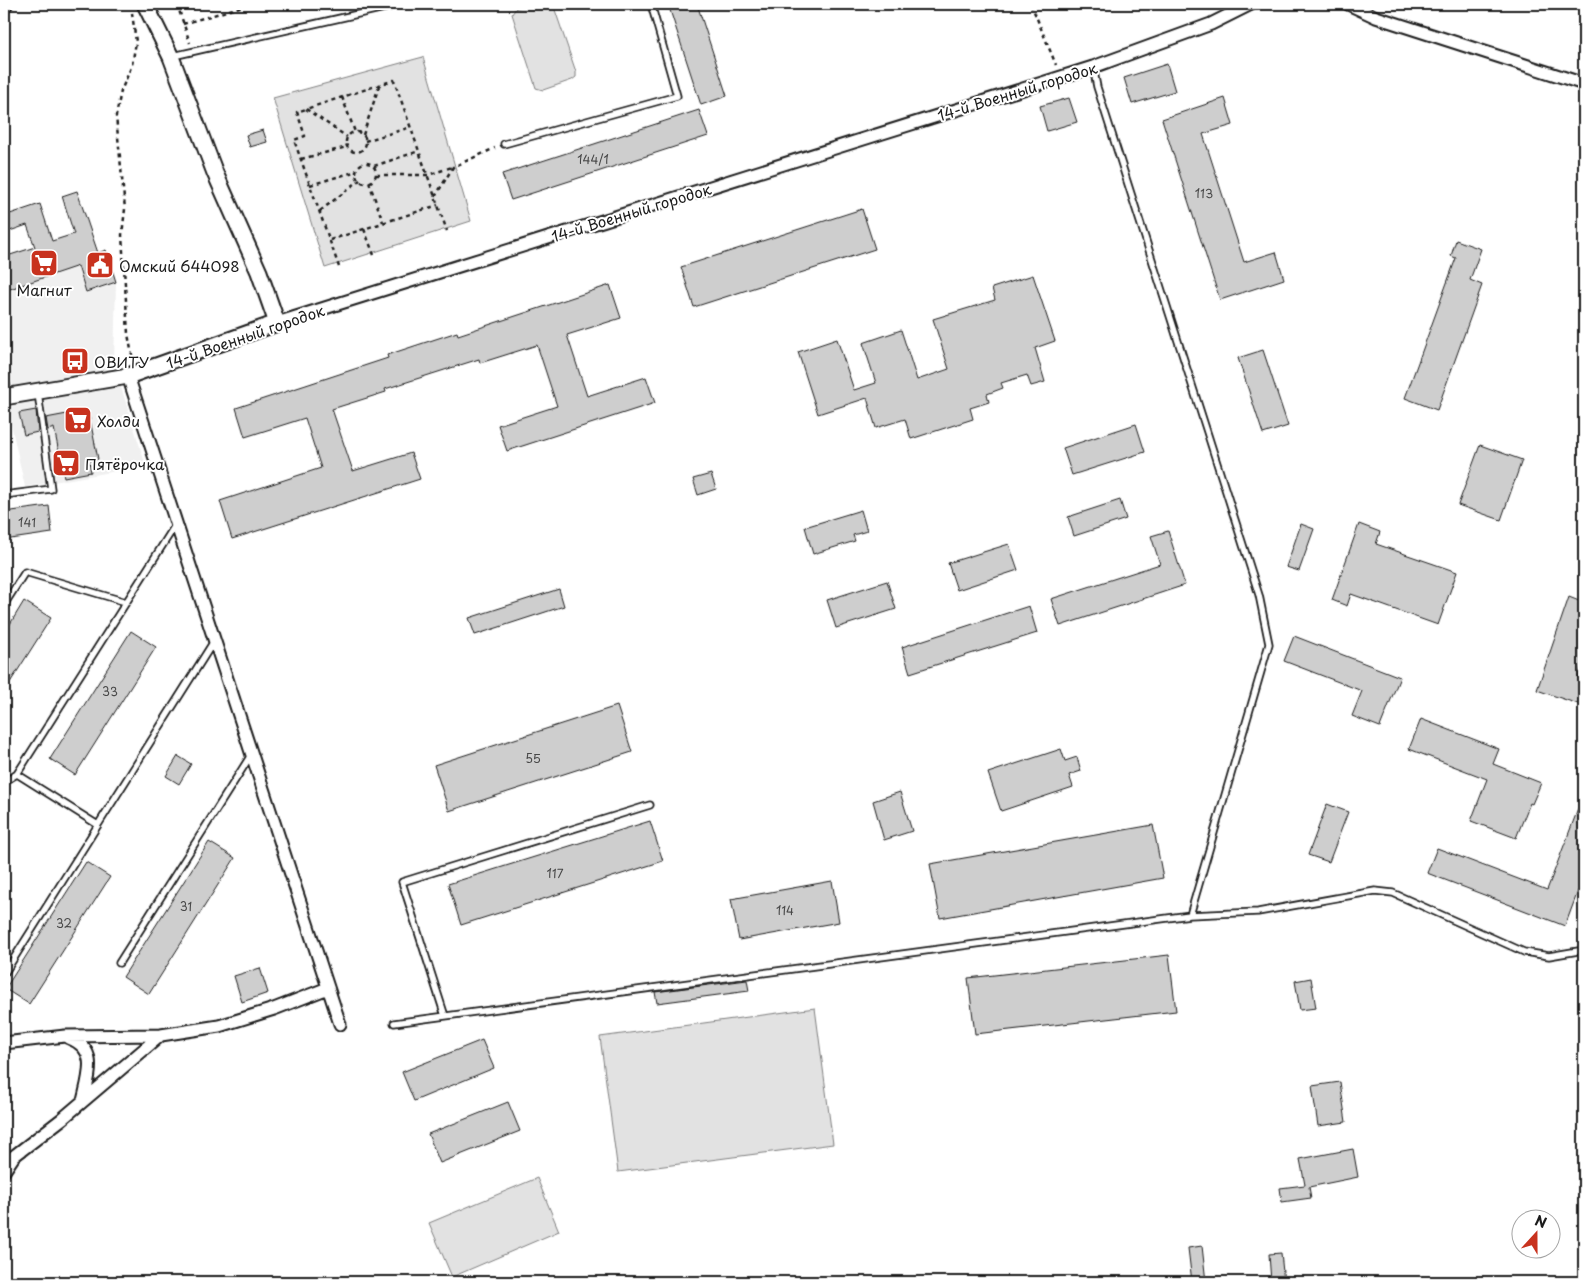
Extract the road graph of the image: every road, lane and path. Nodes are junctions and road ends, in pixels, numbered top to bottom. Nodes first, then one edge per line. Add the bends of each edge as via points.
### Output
1 (7, 4) edge
2 (177, 4) edge
3 (250, 4) edge
4 (402, 4) edge
5 (651, 4) edge
6 (1031, 4) edge
7 (1251, 4) edge
8 (1348, 4) edge
9 (4, 5) edge
10 (138, 5) edge
11 (184, 24) junction
12 (192, 52) junction
13 (171, 57) junction
14 (1093, 67) junction
15 (1061, 77) junction
16 (1584, 84) edge
17 (378, 86) junction
18 (342, 97) junction
19 (306, 109) junction
20 (411, 127) junction
21 (355, 132) junction
22 (363, 136) junction
23 (347, 137) junction
24 (366, 141) junction
25 (504, 144) joint
26 (348, 147) junction
27 (419, 151) junction
28 (301, 159) junction
29 (374, 166) junction
30 (453, 167) junction
31 (357, 171) junction
32 (376, 175) junction
33 (428, 175) junction
34 (360, 180) junction
35 (369, 182) junction
36 (310, 185) junction
37 (435, 197) junction
38 (438, 205) junction
39 (320, 212) junction
40 (383, 222) junction
41 (364, 229) junction
42 (447, 231) dead end
43 (330, 240) junction
44 (374, 255) dead end
45 (339, 267) dead end
46 (277, 323) junction
47 (132, 375) junction
48 (4, 378) edge
49 (38, 391) junction
50 (7, 396) edge
51 (4, 495) edge
52 (176, 524) junction
53 (126, 602) junction
54 (4, 605) edge
55 (214, 641) junction
56 (251, 755) junction
57 (17, 774) junction
58 (4, 782) edge
59 (650, 805) dead end
60 (98, 825) junction
61 (1190, 915) junction
62 (1584, 950) edge
63 (120, 963) dead end
64 (4, 974) edge
65 (328, 988) junction
66 (444, 1016) junction
67 (394, 1023) dead end
68 (340, 1024) dead end
69 (161, 1035) junction
70 (65, 1036) junction
71 (4, 1043) edge
72 (83, 1100) junction
73 (4, 1171) edge

1 - 9 street
2 - 11 path
3 - 11 path
4 - 12 lane
5 - 25 lane via 677,96
6 - 15 path
7 - 14 street, 14-й Военный городок via 1211,24
8 - 16 street via 1376,17
10 - 13 street
10 - 47 path via 132,65 120,91 116,116 125,209 122,235
11 - 12 path
12 - 13 lane
13 - 46 street
14 - 15 street, 14-й Военный городок
14 - 61 lane via 1259,595 1269,644
15 - 46 street, 14-й Военный городок
17 - 18 path
17 - 20 path via 394,80
17 - 22 path
18 - 19 path
18 - 21 path
19 - 23 path
19 - 28 path via 297,112 305,136 294,140
20 - 24 path
20 - 27 path
21 - 22 path
21 - 23 path
22 - 24 path
23 - 26 path
24 - 26 path via 359,151
25 - 30 path
26 - 28 path
27 - 29 path
27 - 33 path
28 - 36 path
29 - 31 path via 362,164
29 - 32 path
30 - 33 path
30 - 37 path
31 - 34 path
31 - 36 path
32 - 33 path
32 - 35 path
33 - 37 path
34 - 35 path
34 - 39 path
35 - 40 path
36 - 39 path
37 - 38 path
38 - 40 path
38 - 42 path
39 - 43 path
40 - 41 path
41 - 43 path
41 - 44 path
43 - 45 path
46 - 47 street, 14-й Военный городок
47 - 49 street, 14-й Военный городок
47 - 52 street
48 - 50 lane
49 - 50 street, 14-й Военный городок
49 - 51 lane via 51,489
52 - 53 lane
52 - 55 street
53 - 54 lane via 25,572
53 - 57 lane
55 - 56 street
55 - 60 lane
56 - 63 lane
56 - 65 street
57 - 58 lane
57 - 60 lane
59 - 66 lane via 402,882
60 - 64 lane
61 - 62 lane via 1258,912 1375,890 1393,893 1524,952 1549,956
61 - 66 lane
65 - 68 street
65 - 69 street via 274,1010 219,1026
66 - 67 lane
69 - 70 street
69 - 72 street
70 - 71 street
70 - 72 street via 87,1050 89,1070
72 - 73 street via 14,1156

